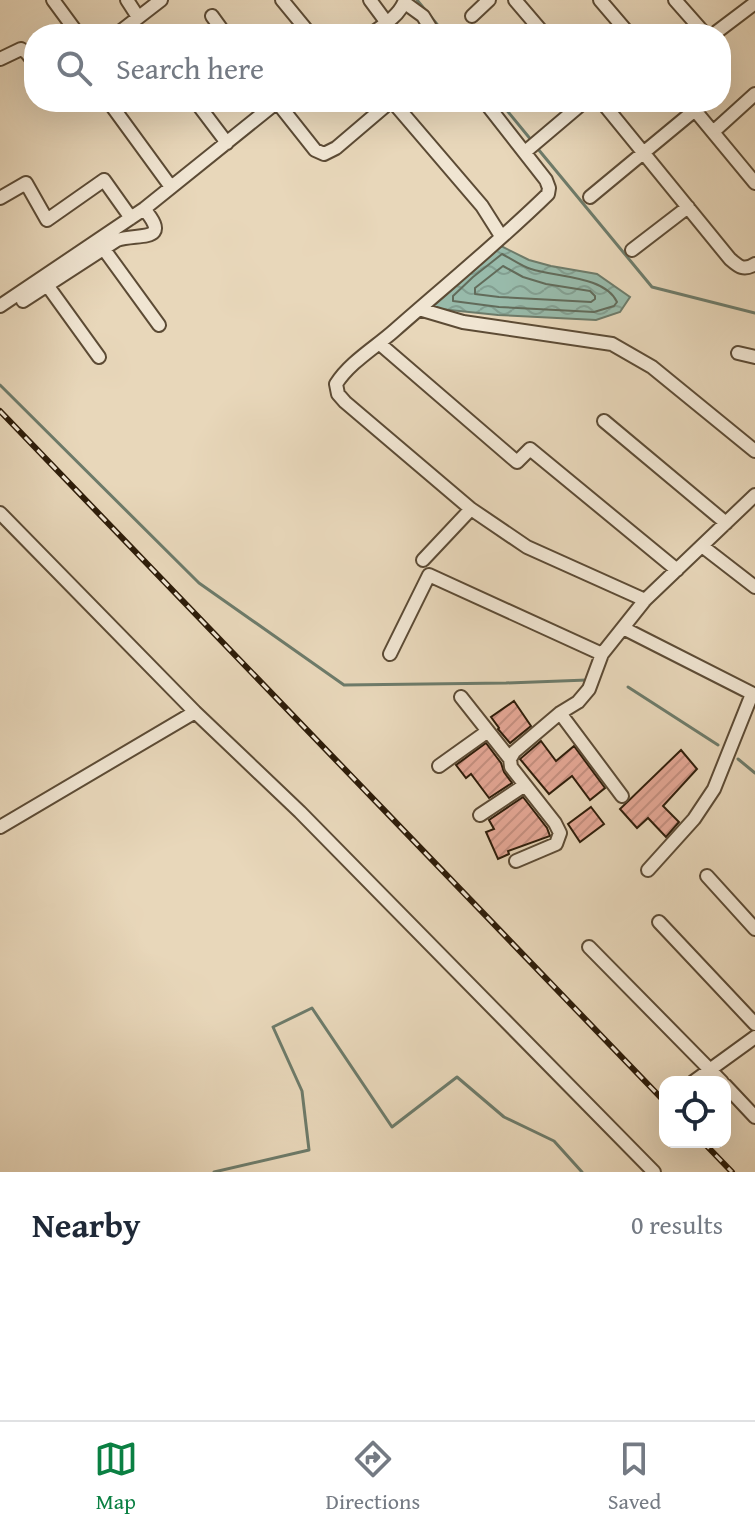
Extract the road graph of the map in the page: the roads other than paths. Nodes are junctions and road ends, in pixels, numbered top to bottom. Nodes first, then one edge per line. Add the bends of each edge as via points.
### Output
1 (53, 0) edge
2 (127, 0) edge
3 (161, 0) edge
4 (282, 0) edge
5 (370, 0) edge
6 (489, 0) edge
7 (515, 0) edge
8 (600, 0) edge
9 (675, 0) edge
10 (405, 1) edge
11 (755, 3) edge
12 (212, 16) dead end
13 (472, 16) dead end
14 (138, 17) junction
15 (387, 23) joint
16 (71, 24) edge
17 (129, 24) edge
18 (218, 24) edge
19 (302, 24) edge
20 (428, 24) edge
21 (535, 24) edge
22 (620, 24) edge
23 (696, 24) edge
24 (727, 24) edge
25 (24, 51) edge
26 (0, 59) edge
27 (755, 94) edge
28 (116, 112) edge
29 (204, 112) edge
30 (265, 112) edge
31 (285, 112) edge
32 (380, 112) edge
33 (401, 112) edge
34 (493, 112) edge
35 (572, 112) edge
36 (610, 112) edge
37 (685, 112) edge
38 (696, 112) edge
39 (713, 132) junction
40 (227, 143) junction
41 (525, 152) junction
42 (643, 153) junction
43 (755, 182) edge
44 (171, 187) junction
45 (590, 197) dead end
46 (0, 198) edge
47 (688, 207) junction
48 (144, 209) junction
49 (131, 218) junction
50 (501, 236) junction
51 (103, 248) junction
52 (632, 250) dead end
53 (755, 264) edge
54 (47, 285) junction
55 (23, 301) dead end
56 (0, 306) edge
57 (419, 309) junction
58 (159, 325) dead end
59 (380, 344) junction
60 (738, 353) dead end
61 (99, 357) dead end
62 (755, 357) edge
63 (604, 421) dead end
64 (755, 451) edge
65 (755, 495) edge
66 (471, 509) junction
67 (0, 513) edge
68 (726, 523) junction
69 (702, 546) junction
70 (423, 560) dead end
71 (677, 570) junction
72 (755, 587) edge
73 (645, 600) junction
74 (623, 628) junction
75 (390, 654) dead end
76 (602, 654) junction
77 (754, 694) edge
78 (461, 697) dead end
79 (195, 712) junction
80 (560, 713) junction
81 (488, 731) junction
82 (510, 759) junction
83 (439, 766) dead end
84 (525, 785) junction
85 (622, 796) dead end
86 (480, 815) dead end
87 (0, 827) edge
88 (516, 861) dead end
89 (648, 870) dead end
90 (707, 876) dead end
91 (659, 922) dead end
92 (755, 929) edge
93 (589, 947) dead end
94 (755, 1024) edge
95 (755, 1037) edge
96 (710, 1070) junction
97 (702, 1076) edge
98 (716, 1076) edge
99 (731, 1091) edge
100 (755, 1117) edge
101 (654, 1172) edge

1 - 16 street
2 - 14 street
3 - 14 street
4 - 19 street
5 - 15 street
6 - 13 street
7 - 21 street
8 - 22 street
9 - 23 street
10 - 15 street
10 - 20 street
11 - 24 street
12 - 18 street
14 - 17 street
25 - 26 street
27 - 39 street
28 - 44 street
29 - 40 street
30 - 40 street
31 - 32 street via 324,154
33 - 50 street via 482,206
34 - 41 street
35 - 41 street
36 - 42 street
37 - 42 street
38 - 39 street
39 - 43 street
40 - 44 street
41 - 50 street via 546,180 548,194
42 - 45 street
42 - 47 street
44 - 48 street
46 - 49 street via 26,183 47,220 104,180
47 - 52 street
47 - 53 street via 740,268
48 - 49 street
48 - 51 street via 154,232
49 - 56 street
50 - 57 street
51 - 54 street
51 - 58 street
54 - 55 street
54 - 61 street
57 - 59 street
57 - 64 street via 463,322 612,344 652,367
59 - 66 street via 344,373 336,384 338,394
59 - 71 street via 517,462 530,449
60 - 62 street
63 - 68 street
65 - 68 street
66 - 70 street
66 - 73 street via 527,547
67 - 79 street
68 - 69 street
69 - 71 street
69 - 72 street
71 - 73 street
73 - 74 street
74 - 76 street
74 - 77 street
75 - 76 street via 429,575
76 - 80 street via 589,689
77 - 89 street via 714,789
78 - 81 street
79 - 87 street
79 - 101 street
80 - 82 street
80 - 85 street
81 - 82 street
81 - 83 street
82 - 84 street
84 - 86 street
84 - 88 street via 560,833 556,844
90 - 92 street
91 - 94 street
93 - 96 street
95 - 96 street
96 - 97 street
96 - 98 street
99 - 100 street

